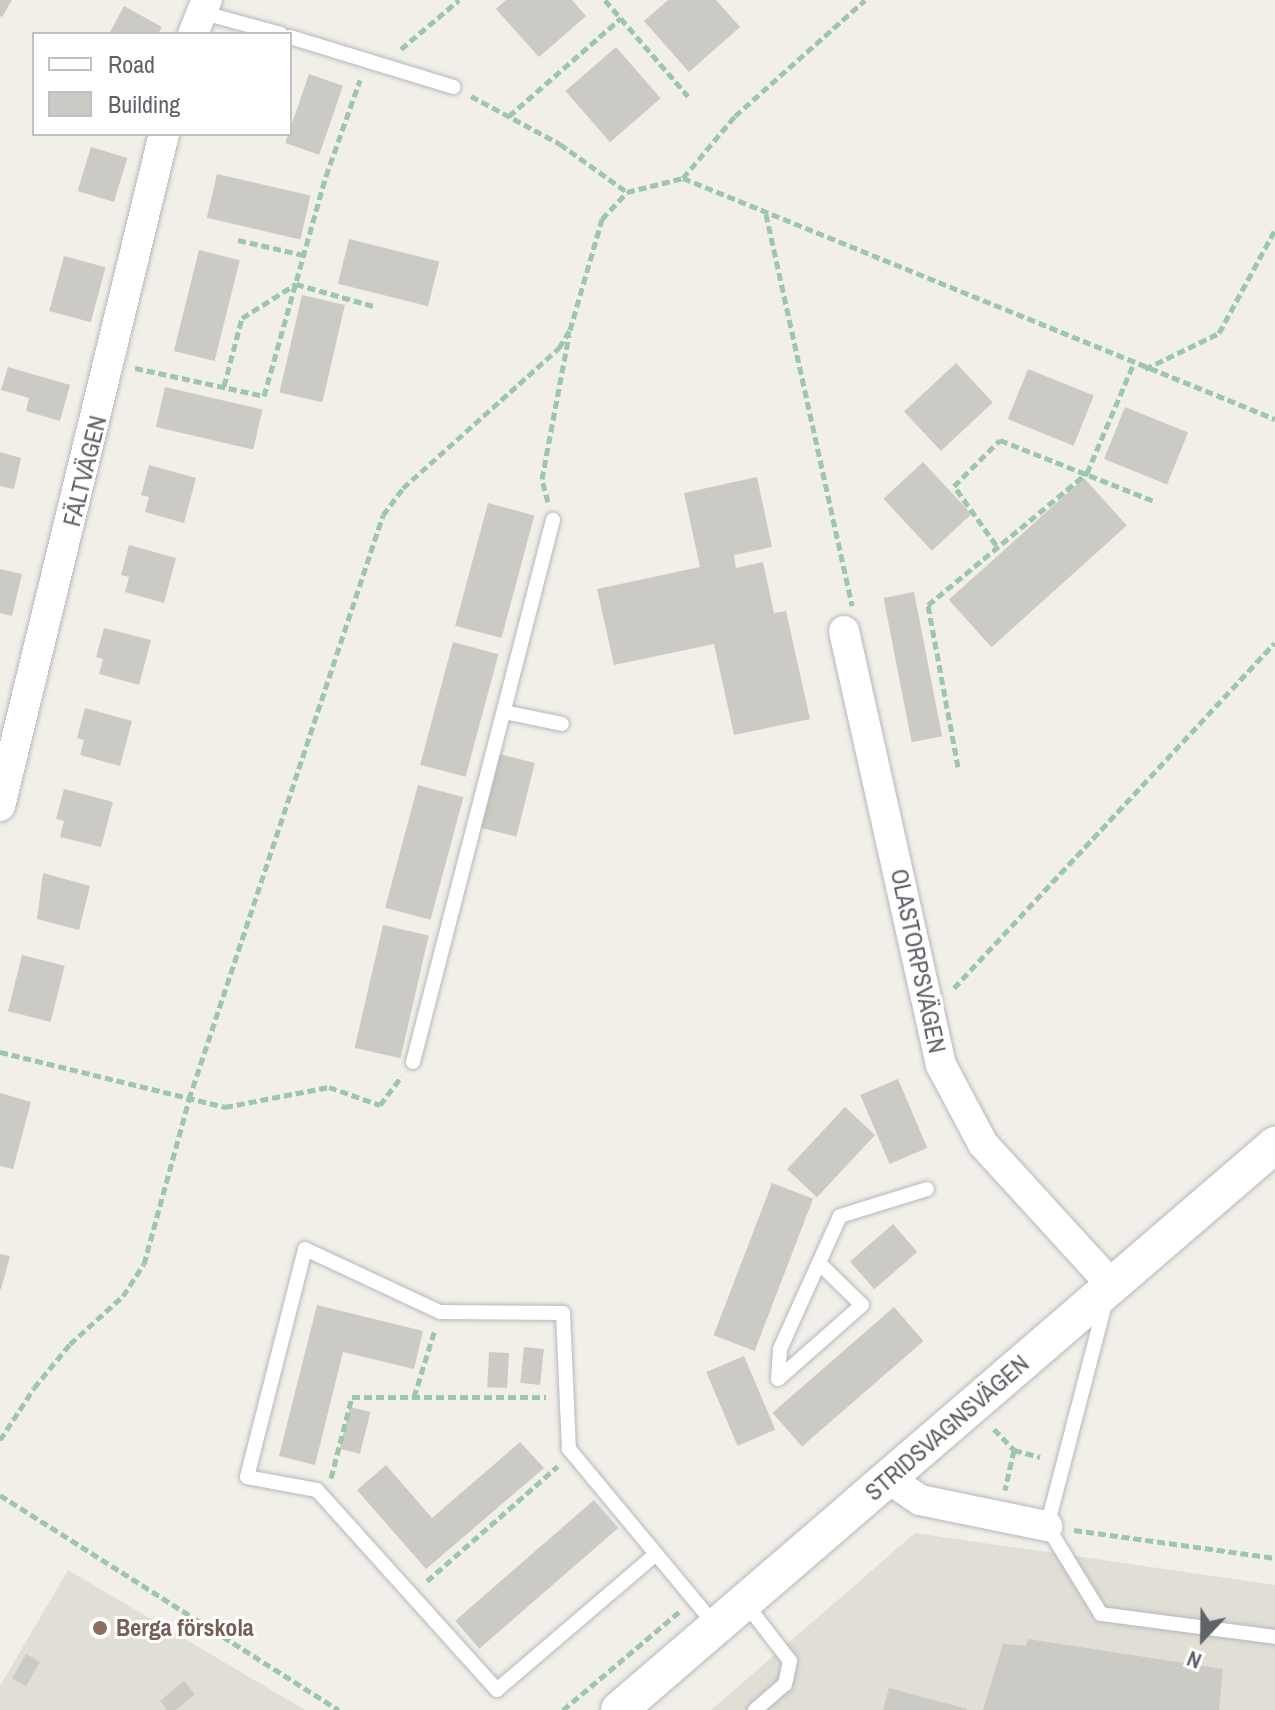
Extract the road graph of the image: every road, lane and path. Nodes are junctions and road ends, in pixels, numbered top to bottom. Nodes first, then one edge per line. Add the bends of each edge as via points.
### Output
1 (459, 0) edge
2 (605, 0) edge
3 (865, 0) edge
4 (195, 12) edge
5 (621, 18) junction
6 (273, 32) edge
7 (292, 38) edge
8 (374, 63) junction
9 (454, 87) joint
10 (688, 96) dead end
11 (509, 116) junction
12 (164, 136) edge
13 (683, 178) junction
14 (627, 192) junction
15 (766, 213) junction
16 (1275, 230) edge
17 (238, 240) dead end
18 (304, 255) junction
19 (296, 284) junction
20 (377, 307) dead end
21 (570, 330) junction
22 (112, 364) junction
23 (1133, 365) junction
24 (1145, 369) junction
25 (224, 386) junction
26 (1275, 419) edge
27 (1087, 473) junction
28 (1154, 501) dead end
29 (553, 520) joint
30 (996, 545) junction
31 (844, 631) joint
32 (1275, 643) edge
33 (504, 712) junction
34 (562, 724) dead end
35 (958, 767) dead end
36 (0, 806) edge
37 (930, 1014) junction
38 (0, 1052) edge
39 (413, 1062) joint
40 (189, 1099) junction
41 (1275, 1145) edge
42 (927, 1189) dead end
43 (819, 1263) junction
44 (1111, 1284) junction
45 (440, 1312) junction
46 (414, 1397) junction
47 (567, 1397) junction
48 (0, 1440) edge
49 (1014, 1450) dead end
50 (573, 1453) junction
51 (1040, 1457) dead end
52 (889, 1479) junction
53 (0, 1495) edge
54 (325, 1500) junction
55 (1047, 1526) junction
56 (656, 1554) junction
57 (1275, 1558) edge
58 (411, 1595) junction
59 (745, 1602) junction
60 (717, 1626) junction
61 (1275, 1637) edge
62 (339, 1710) edge
63 (619, 1710) edge
64 (755, 1710) edge

1 - 8 path
2 - 5 path
3 - 13 path via 735,116
4 - 6 lane
5 - 10 path
5 - 11 path
7 - 8 lane
8 - 9 lane
8 - 18 path
9 - 11 path
11 - 14 path via 560,144
12 - 22 street, FÄLTVÄGEN
13 - 14 path
13 - 15 path
14 - 21 path via 602,219
15 - 23 path
15 - 31 path via 853,603
16 - 24 path via 1219,333
17 - 18 path
18 - 19 path
19 - 20 path
19 - 25 path via 242,318
19 - 25 path via 264,396
21 - 29 path via 542,479
21 - 40 path via 559,348 403,488 383,515
22 - 25 path
22 - 36 street, FÄLTVÄGEN
23 - 24 path
23 - 27 path
24 - 26 path
27 - 28 path
27 - 30 path
27 - 30 path via 1000,440 954,486
29 - 33 lane
30 - 35 path via 928,605
31 - 37 street, OLASTORPSVÄGEN
32 - 37 path
33 - 34 lane
33 - 39 lane
37 - 44 street, OLASTORPSVÄGEN via 941,1065 983,1144
38 - 40 path
39 - 40 path via 380,1105 329,1087 225,1107
40 - 48 path via 144,1264 123,1296 70,1344 34,1388
41 - 44 street, STRIDSVAGNSVÄGEN
42 - 43 lane via 840,1216
43 - 43 lane via 780,1349 778,1379 862,1305
44 - 52 street, STRIDSVAGNSVÄGEN
44 - 55 lane
45 - 46 path
45 - 47 lane via 563,1313
45 - 54 lane via 305,1249 247,1477 317,1490
46 - 47 path
46 - 54 path via 352,1397
47 - 50 lane
49 - 51 path
50 - 56 lane
50 - 58 path
52 - 55 street via 920,1500
52 - 59 street, STRIDSVAGNSVÄGEN
53 - 62 path
54 - 58 lane
55 - 57 path
55 - 61 lane via 1101,1614
56 - 58 lane via 497,1690
56 - 60 lane
59 - 60 street, STRIDSVAGNSVÄGEN
59 - 64 lane via 790,1661 785,1684
60 - 63 street, STRIDSVAGNSVÄGEN

